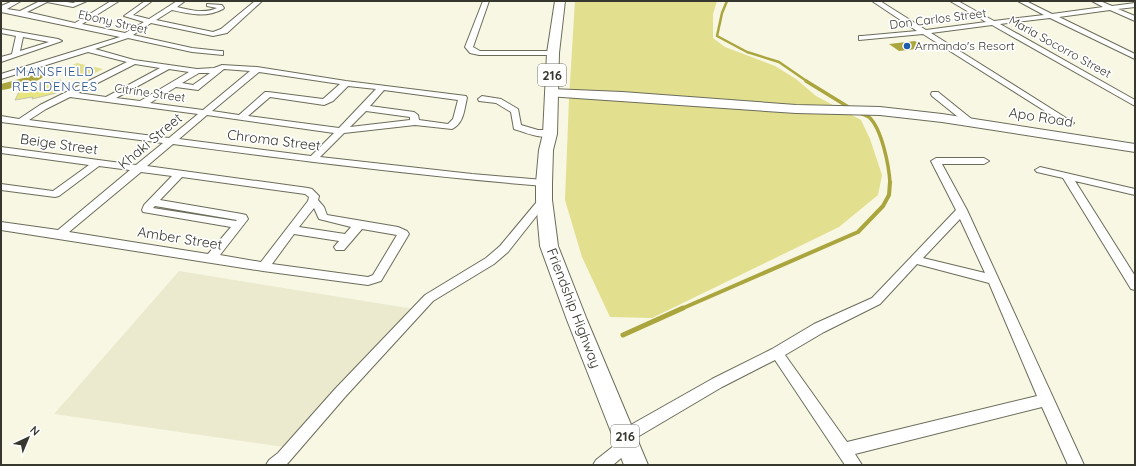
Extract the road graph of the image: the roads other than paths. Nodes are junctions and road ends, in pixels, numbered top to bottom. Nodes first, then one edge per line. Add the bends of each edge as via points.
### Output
1 (1, 1) edge
2 (6, 1) edge
3 (18, 1) edge
4 (45, 1) edge
5 (49, 1) edge
6 (83, 1) edge
7 (116, 1) edge
8 (150, 1) edge
9 (182, 1) edge
10 (216, 1) edge
11 (259, 1) edge
12 (486, 1) edge
13 (560, 1) edge
14 (875, 1) edge
15 (953, 1) edge
16 (1021, 1) edge
17 (1095, 1) edge
18 (209, 5) junction
19 (1135, 5) edge
20 (171, 8) junction
21 (1110, 8) junction
22 (1, 10) edge
23 (21, 13) junction
24 (198, 13) junction
25 (1052, 16) junction
26 (1135, 19) edge
27 (151, 21) junction
28 (992, 23) junction
29 (76, 25) junction
30 (1, 31) edge
31 (924, 32) junction
32 (20, 34) junction
33 (126, 36) junction
34 (862, 38) dead end
35 (85, 49) junction
36 (220, 53) dead end
37 (553, 54) junction
38 (16, 55) junction
39 (1135, 56) edge
40 (1, 60) edge
41 (134, 62) junction
42 (222, 67) junction
43 (166, 68) junction
44 (258, 69) junction
45 (197, 71) junction
46 (1, 77) edge
47 (346, 83) junction
48 (176, 85) junction
49 (382, 87) junction
50 (551, 93) junction
51 (68, 94) junction
52 (935, 94) dead end
53 (108, 99) junction
54 (482, 99) dead end
55 (1135, 103) edge
56 (142, 104) junction
57 (364, 108) junction
58 (206, 112) junction
59 (242, 117) junction
60 (1, 119) edge
61 (21, 121) junction
62 (415, 122) junction
63 (971, 123) junction
64 (1070, 123) dead end
65 (340, 130) junction
66 (550, 133) junction
67 (170, 141) junction
68 (1135, 148) edge
69 (1, 150) edge
70 (313, 159) junction
71 (984, 161) dead end
72 (96, 162) junction
73 (137, 169) junction
74 (1040, 170) dead end
75 (178, 174) junction
76 (1066, 175) junction
77 (1, 187) edge
78 (544, 191) junction
79 (1135, 192) edge
80 (313, 201) junction
81 (962, 210) junction
82 (359, 225) junction
83 (1, 226) edge
84 (291, 230) junction
85 (60, 234) junction
86 (211, 258) junction
87 (916, 260) junction
88 (263, 267) junction
89 (994, 280) junction
90 (1135, 286) edge
91 (777, 353) junction
92 (1045, 400) junction
93 (627, 440) junction
94 (844, 450) junction
95 (274, 465) edge
96 (601, 465) edge
97 (636, 465) edge
98 (854, 465) edge
99 (1076, 465) edge

1 - 2 street
3 - 22 street
4 - 23 street
5 - 6 street via 73,5
7 - 29 street
8 - 27 street via 126,16
9 - 20 street
10 - 18 street
11 - 27 street via 217,34
12 - 37 street via 469,47 473,51 493,54
13 - 37 main road, Friendship Highway / 216
14 - 31 street
15 - 28 street, Maria Socorro Street
16 - 25 street
17 - 21 street
18 - 24 street
18 - 24 street via 221,8 212,13
19 - 21 street, Don Carlos Street
20 - 24 street
20 - 27 street
21 - 25 street, Don Carlos Street
21 - 26 street
22 - 23 street, Ebony Street
23 - 29 street, Ebony Street
25 - 28 street, Don Carlos Street
25 - 39 street
27 - 33 street
28 - 31 street, Don Carlos Street
28 - 55 street, Maria Socorro Street
29 - 33 street, Ebony Street
30 - 32 street
31 - 34 street, Don Carlos Street
31 - 64 street
32 - 38 street
32 - 38 street via 58,41
33 - 35 street
33 - 36 street, Ebony Street via 192,50
35 - 41 street
35 - 46 street
37 - 50 main road, Friendship Highway / 216
38 - 40 street
41 - 43 street
41 - 51 street
42 - 44 street
42 - 45 street
42 - 48 street via 195,88
43 - 45 street
43 - 53 street
44 - 47 street
44 - 58 street, Khaki Street
45 - 48 street
47 - 49 street
47 - 59 street via 324,102 268,94
48 - 56 street
49 - 57 street
49 - 62 street via 463,98 454,125 449,127
50 - 63 street, Apo Road via 880,112
50 - 66 main road, Friendship Highway / 216
51 - 53 street, Citrine Street
51 - 61 street
52 - 63 street
53 - 56 street, Citrine Street
54 - 66 street via 498,101 515,111 517,126 538,133
56 - 58 street, Citrine Street
57 - 62 street via 414,115
57 - 65 street
58 - 59 street, Citrine Street
58 - 67 street, Khaki Street
59 - 65 street, Citrine Street
60 - 61 street, Chroma Street
61 - 67 street, Chroma Street
62 - 65 street, Citrine Street
63 - 68 street, Apo Road
65 - 70 street
66 - 78 main road, Friendship Highway / 216 via 546,150
67 - 70 street, Chroma Street
67 - 73 street, Khaki Street
69 - 72 street, Beige Street
70 - 78 street, Chroma Street via 472,177
71 - 81 street via 936,161
72 - 73 street, Beige Street
72 - 77 street via 55,194
73 - 75 street
73 - 85 street, Khaki Street
74 - 76 street
75 - 80 street via 308,191 314,196
75 - 86 street via 152,202 242,217 243,220
76 - 79 street
76 - 90 street
78 - 93 main road, Friendship Highway / 216 via 549,246
78 - 95 street via 504,248 490,261 429,298
80 - 82 street via 319,207 323,218
80 - 84 street
81 - 87 street
81 - 89 street
82 - 84 street via 343,243
82 - 88 street, Amber Street via 403,234 377,278 368,281
83 - 85 street, Amber Street
84 - 88 street
85 - 86 street, Amber Street
86 - 88 street, Amber Street
87 - 89 street
87 - 91 street via 876,301 819,328
89 - 92 street
91 - 93 street via 717,383
91 - 94 street
92 - 94 street
92 - 99 street
93 - 96 street
93 - 97 main road, Friendship Highway / 216
94 - 98 street

